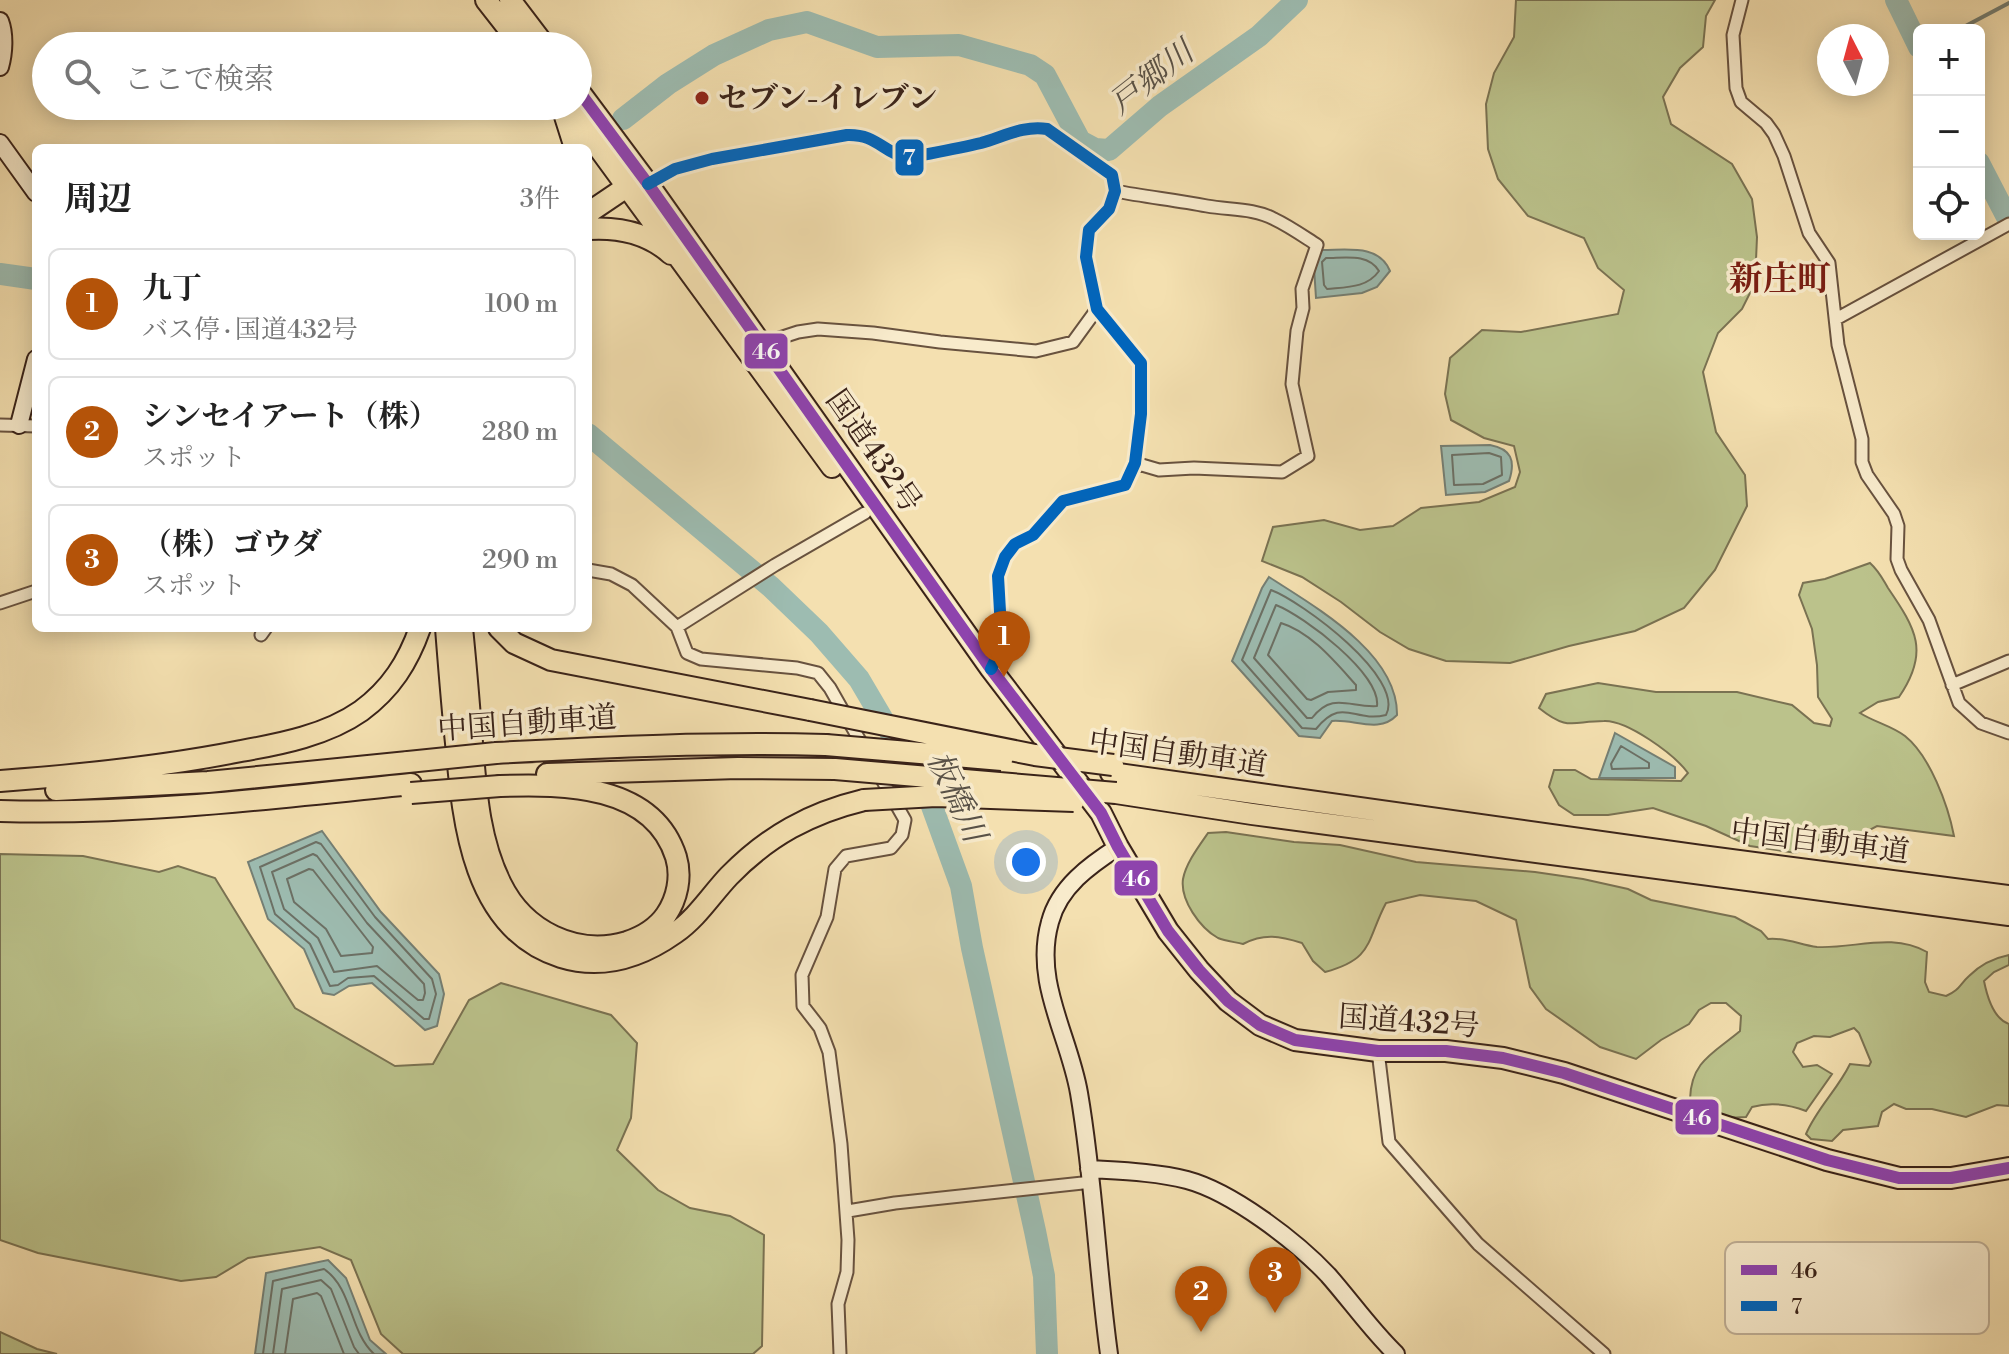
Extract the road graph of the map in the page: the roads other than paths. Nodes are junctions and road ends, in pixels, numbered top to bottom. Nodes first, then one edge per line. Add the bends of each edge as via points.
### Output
1 (486, 0) edge
2 (510, 0) edge
3 (1742, 0) edge
4 (0, 21) edge
5 (511, 32) edge
6 (534, 32) edge
7 (0, 67) edge
8 (592, 112) edge
9 (566, 120) edge
10 (580, 120) edge
11 (0, 143) edge
12 (574, 144) edge
13 (634, 180) junction
14 (32, 187) edge
15 (1115, 191) junction
16 (592, 196) edge
17 (592, 210) edge
18 (2009, 224) edge
19 (592, 229) edge
20 (683, 264) junction
21 (1097, 309) junction
22 (1836, 319) junction
23 (761, 344) junction
24 (32, 392) edge
25 (0, 425) edge
26 (28, 426) edge
27 (1135, 463) junction
28 (865, 513) junction
29 (592, 571) edge
30 (32, 592) edge
31 (0, 603) edge
32 (677, 627) junction
33 (418, 632) edge
34 (446, 632) edge
35 (462, 632) edge
36 (503, 632) edge
37 (2009, 661) edge
38 (991, 669) junction
39 (1952, 685) junction
40 (2009, 733) edge
41 (0, 781) edge
42 (500, 782) junction
43 (1114, 783) junction
44 (0, 790) edge
45 (0, 811) edge
46 (1118, 847) junction
47 (2009, 896) edge
48 (2009, 915) edge
49 (1378, 1051) junction
50 (2009, 1168) edge
51 (1091, 1176) junction
52 (848, 1211) junction
53 (840, 1354) edge
54 (1109, 1354) edge
55 (1396, 1354) edge
56 (1604, 1354) edge

1 - 5 highway
2 - 6 highway
3 - 22 street via 1733,35 1736,88 1741,102 1774,134 1784,156 1809,233 1829,263
4 - 7 street
8 - 13 highway, 国道432号
9 - 12 highway
10 - 13 highway, 国道432号
11 - 14 street
13 - 15 street via 712,159 847,135 872,138 907,158 1040,128 1109,172
13 - 16 highway
13 - 17 highway
13 - 20 highway, 国道432号
13 - 23 highway, 国道432号
15 - 21 street via 1109,209 1089,230 1086,257
15 - 27 street via 1272,217 1317,245 1302,289 1292,384 1308,456 1282,472 1159,470
18 - 22 street
19 - 20 highway via 639,235
20 - 28 highway, 国道432号
21 - 23 street via 1073,342 1036,351 818,329
21 - 27 street via 1141,363
22 - 39 street via 1862,439 1862,462 1894,514 1897,559 1929,620
23 - 38 highway, 国道432号
24 - 26 street
25 - 26 street
27 - 38 street via 1125,485 1063,501 1005,557 998,576 1002,647
28 - 32 street
28 - 46 highway, 国道432号 via 979,671
29 - 32 street via 632,585
30 - 31 street
32 - 52 street via 687,653 701,659 818,673 905,820 902,835 891,848 846,856 835,869 827,917 802,975 803,1006 829,1052
33 - 41 highway via 395,679 359,712 300,738 112,773
34 - 43 highway, bridge via 461,801 487,891 499,912 534,944 575,961 619,961 679,930 776,834 808,817 864,800
35 - 42 highway via 477,804 493,869 508,897 541,930 575,945 615,945 652,930 665,917 674,902 678,864 659,824 622,798 566,786
36 - 43 highway, bridge via 514,643 565,663 1035,755
37 - 39 street
38 - 46 highway, 国道432号 via 1101,813
39 - 40 street via 1959,703 1981,723
42 - 43 highway, 中国自動車道, bridge via 647,770 835,769
42 - 45 highway, 中国自動車道 via 105,809
43 - 44 highway, 中国自動車道, bridge via 902,750 666,744 496,753 180,784
43 - 47 highway, 中国自動車道 via 1258,793
43 - 48 highway, 中国自動車道 via 1252,814
46 - 49 highway, 国道432号 via 1168,931 1228,1001 1260,1025 1295,1040
46 - 51 street via 1081,872 1050,918 1045,945 1045,978 1078,1090
49 - 50 highway, 国道432号 via 1503,1058 1899,1178 1951,1178
49 - 56 street via 1389,1142 1478,1244
51 - 52 street
51 - 54 street
51 - 55 street via 1187,1180 1256,1213 1325,1273
52 - 53 street via 847,1272 838,1304

